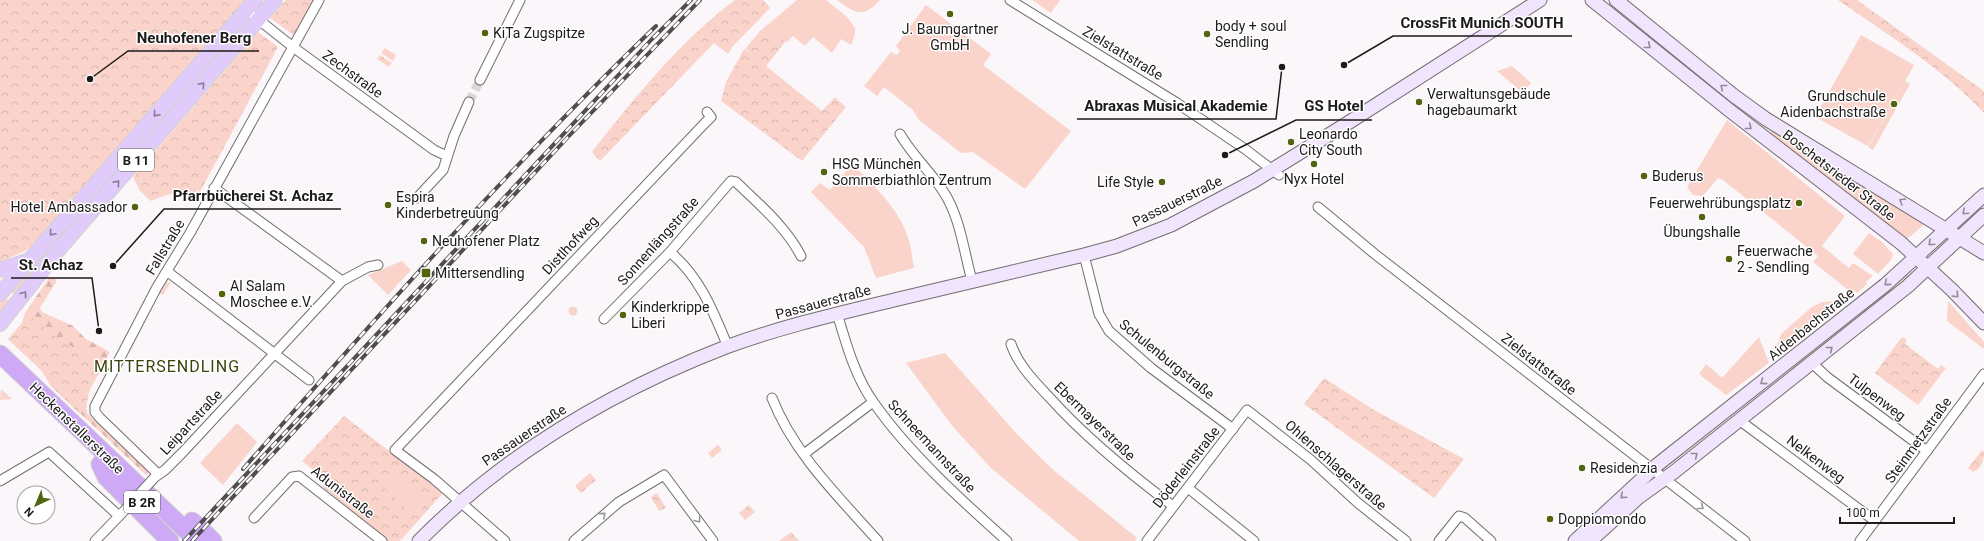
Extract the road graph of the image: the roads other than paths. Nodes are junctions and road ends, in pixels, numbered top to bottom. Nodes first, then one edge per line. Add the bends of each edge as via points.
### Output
1 (275, 0) edge
2 (319, 0) edge
3 (520, 0) edge
4 (1010, 0) edge
5 (1540, 0) edge
6 (1592, 0) edge
7 (1616, 0) edge
8 (251, 5) edge
9 (258, 19) junction
10 (292, 47) junction
11 (480, 80) tunnel mouth
12 (469, 102) tunnel mouth
13 (707, 112) dead end
14 (900, 134) dead end
15 (447, 156) junction
16 (1276, 173) junction
17 (214, 188) junction
18 (1984, 195) edge
19 (417, 198) dead end
20 (1318, 207) dead end
21 (1984, 215) edge
22 (1947, 229) junction
23 (1960, 238) junction
24 (670, 252) junction
25 (1984, 253) edge
26 (1084, 255) junction
27 (802, 256) dead end
28 (1916, 257) junction
29 (29, 260) junction
30 (378, 265) dead end
31 (1928, 268) junction
32 (0, 270) edge
33 (168, 272) junction
34 (342, 281) junction
35 (972, 281) junction
36 (0, 294) edge
37 (1852, 311) junction
38 (837, 313) junction
39 (604, 319) dead end
40 (1863, 323) junction
41 (1984, 323) edge
42 (0, 324) edge
43 (1010, 344) dead end
44 (728, 347) junction
45 (274, 353) junction
46 (3, 361) edge
47 (1812, 363) junction
48 (1780, 369) junction
49 (1984, 374) edge
50 (309, 380) dead end
51 (1789, 380) junction
52 (772, 398) dead end
53 (873, 402) junction
54 (1247, 410) joint
55 (1739, 420) junction
56 (1233, 429) junction
57 (1927, 451) junction
58 (804, 454) junction
59 (100, 464) junction
60 (1652, 470) junction
61 (126, 474) junction
62 (156, 476) junction
63 (0, 481) edge
64 (1666, 481) junction
65 (1188, 488) junction
66 (460, 501) junction
67 (1173, 506) junction
68 (121, 514) junction
69 (254, 518) dead end
70 (1875, 521) junction
71 (95, 541) edge
72 (170, 541) edge
73 (183, 541) edge
74 (197, 541) edge
75 (213, 541) edge
76 (382, 541) edge
77 (418, 541) edge
78 (506, 541) edge
79 (574, 541) edge
80 (713, 541) edge
81 (878, 541) edge
82 (1007, 541) edge
83 (1147, 541) edge
84 (1254, 541) edge
85 (1406, 541) edge
86 (1439, 541) edge
87 (1491, 541) edge
88 (1575, 541) edge
89 (1590, 541) edge
90 (1744, 541) edge
91 (1860, 541) edge

1 - 9 main road, B 11
2 - 10 street, Fallstraße
3 - 11 street
4 - 16 street, Zielstattstraße via 1172,100
5 - 16 main road, Passauerstraße
6 -> 28 main road, Boschetsrieder Straße
22 -> 7 main road, Boschetsrieder Straße via 1766,119
8 - 9 street, Zechstraße
8 -> 29 main road, B 11
9 - 10 street, Zechstraße
42 -> 9 main road, B 11 via 60,248
10 - 15 street, Zechstraße via 434,150
10 - 17 street, Fallstraße
12 - 15 street
13 - 66 street, Distlhofweg via 711,117 708,121 395,450
14 - 35 street via 950,203
15 - 19 street via 443,170
16 - 26 main road, Passauerstraße via 1171,225 1117,246
17 - 33 street, Fallstraße
17 - 34 street
18 -> 22 main road, Aidenbachstraße
20 - 60 street, Zielstattstraße
21 - 23 main road
22 - 23 main road, Boschetsrieder Straße
22 -> 28 main road, Aidenbachstraße
23 - 25 main road, Boschetsrieder Straße
23 - 31 main road
24 - 27 street, Sonnenlängstraße via 730,181 736,182 768,214
24 - 39 street, Sonnenlängstraße
24 - 44 street via 685,265 696,280
26 - 35 main road, Passauerstraße
26 - 56 street, Schulenburgstraße via 1099,314 1109,331 1150,368
28 - 31 main road, Boschetsrieder Straße
28 -> 37 main road, Aidenbachstraße
29 - 32 main road, B 11
29 - 36 main road
30 - 34 street, Leipartstraße via 368,267
31 - 40 main road
31 -> 41 main road, Boschetsrieder Straße
33 - 45 street
33 - 62 street, Fallstraße via 157,287 95,406 95,412 100,418
34 - 45 street, Leipartstraße
35 - 38 main road, Passauerstraße
37 - 40 main road
37 - 48 main road, Aidenbachstraße
38 - 44 main road, Passauerstraße
38 - 53 street, Schneemannstraße via 853,364
47 -> 40 main road
43 - 67 street, Ebermayerstraße via 1023,367 1067,416 1118,464
44 - 66 main road, Passauerstraße via 655,376 579,417 524,451
45 - 50 street
45 - 62 street, Leipartstraße via 183,452
46 - 59 highway, Heckenstallerstraße / B 2R
46 - 61 highway, Heckenstallerstraße / B 2R
47 - 51 main road
47 - 57 street, Tulpenweg
48 - 51 main road
48 -> 60 main road, Aidenbachstraße
49 - 57 street, Steinmetzstraße
51 - 55 main road
52 - 58 street via 788,434
53 - 58 street
53 - 82 street, Schneemannstraße via 920,457
54 - 56 street, Döderleinstraße
54 - 85 street, Ohlenschlagerstraße via 1311,460 1358,503
64 -> 55 main road
55 - 70 street, Nelkenweg
56 - 65 street, Döderleinstraße
57 - 70 street, Steinmetzstraße
58 - 81 street
59 - 72 highway via 106,477
59 - 73 highway, Heckenstallerstraße / B 2R
60 - 64 street, Zielstattstraße
60 -> 88 main road, Aidenbachstraße
61 - 74 highway, Heckenstallerstraße / B 2R
61 - 75 highway via 145,483 185,514
62 - 68 street, Leipartstraße, bridge
63 - 68 street via 49,452
64 - 89 main road
64 -> 90 street, Zielstattstraße
65 - 67 street, Döderleinstraße
65 - 84 street
66 - 77 main road, Passauerstraße
66 - 78 street
67 - 83 street, Döderleinstraße
68 - 71 street, Leipartstraße
69 - 76 street, Adunistraße via 292,477 299,476
70 - 91 street, Steinmetzstraße
79 -> 80 street via 619,502 664,475
86 - 87 street via 1459,516 1465,518

